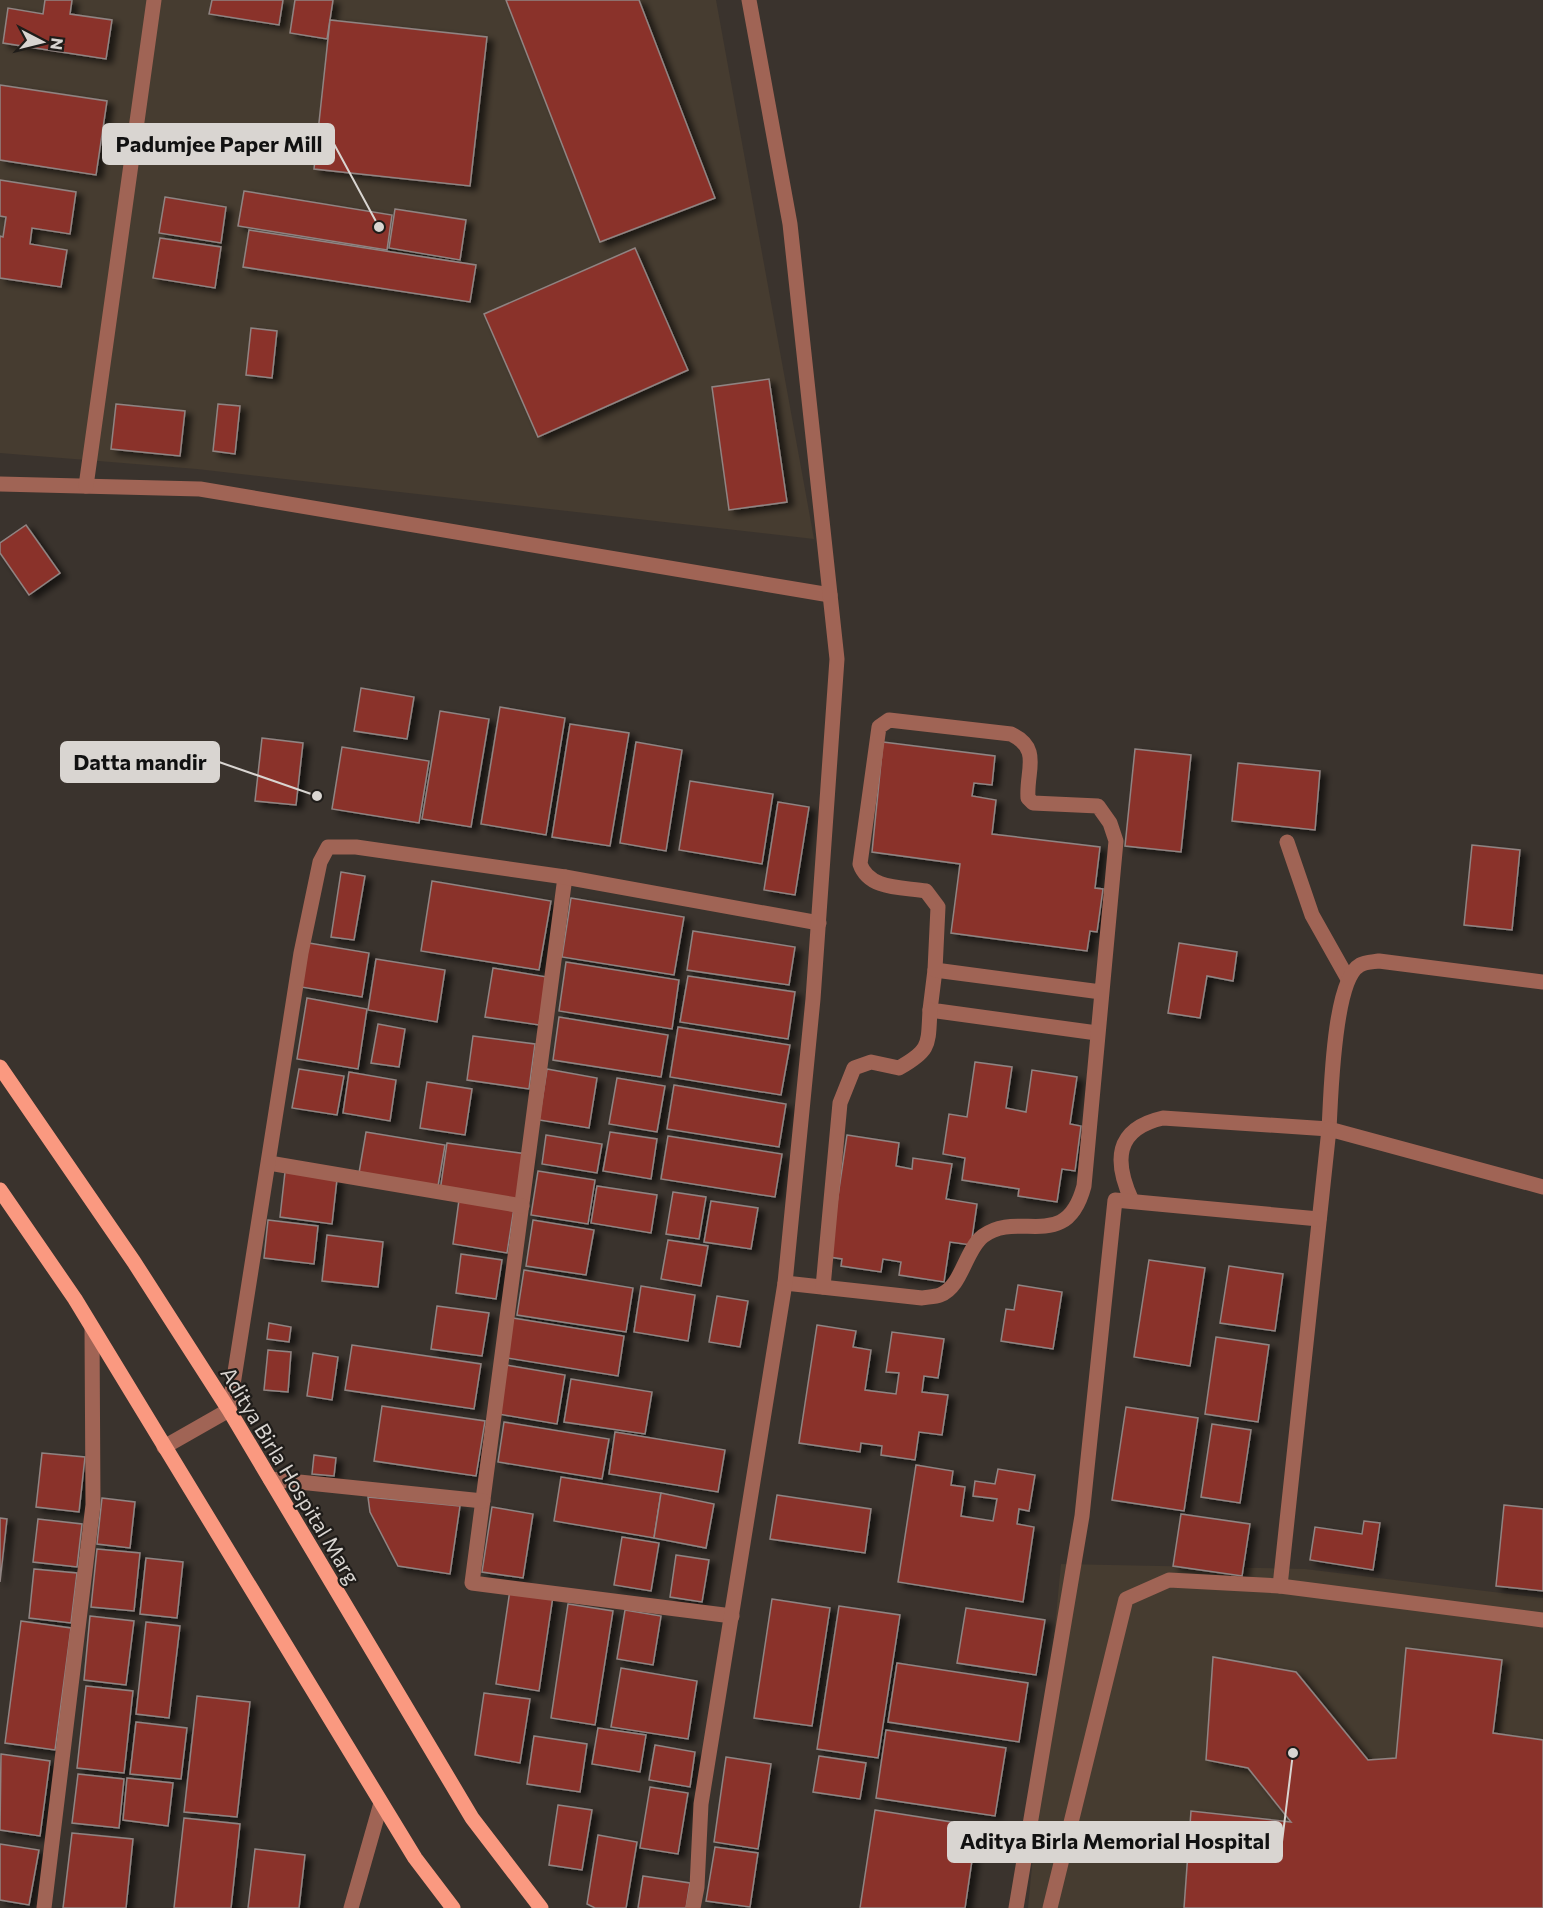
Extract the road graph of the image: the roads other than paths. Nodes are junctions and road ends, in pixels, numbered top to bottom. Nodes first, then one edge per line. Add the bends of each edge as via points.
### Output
1 (154, 0) edge
2 (749, 0) edge
3 (0, 484) edge
4 (86, 486) junction
5 (830, 595) junction
6 (1287, 842) dead end
7 (565, 877) junction
8 (819, 923) junction
9 (935, 970) junction
10 (1348, 979) junction
11 (1543, 982) edge
12 (1101, 992) junction
13 (930, 1010) junction
14 (1097, 1033) junction
15 (0, 1067) edge
16 (1329, 1129) junction
17 (268, 1163) junction
18 (1543, 1187) edge
19 (0, 1190) edge
20 (1132, 1201) junction
21 (522, 1206) junction
22 (1319, 1219) junction
23 (785, 1283) junction
24 (823, 1287) junction
25 (92, 1328) junction
26 (229, 1410) junction
27 (165, 1447) junction
28 (270, 1479) junction
29 (483, 1501) junction
30 (1280, 1586) junction
31 (732, 1616) junction
32 (1543, 1620) edge
33 (381, 1803) junction
34 (44, 1908) edge
35 (351, 1908) edge
36 (453, 1908) edge
37 (541, 1908) edge
38 (693, 1908) edge
39 (1016, 1908) edge
40 (1050, 1908) edge

1 - 4 street
2 - 5 street via 790,224
3 - 4 street
4 - 5 street via 200,489
5 - 8 street via 837,659
6 - 10 street via 1312,915
7 - 8 street
7 - 17 street via 349,846 328,847 320,862 300,953
7 - 21 street
8 - 23 street
9 - 12 street
9 - 12 street via 938,907 926,891 872,882 863,874 860,864 879,727 889,720 1011,734 1024,740 1031,752 1027,785 1028,798 1033,803 1098,806 1116,841
9 - 13 street
10 - 11 street via 1360,965 1378,961
10 - 16 street via 1340,1000
12 - 14 street
13 - 14 street
13 - 24 street via 928,1045 915,1059 899,1068 871,1062 854,1068 848,1081 840,1103
14 - 24 street via 1084,1186 1079,1205 1064,1221 995,1230 982,1236 942,1295 922,1298
15 - 26 main road, Aditya Birla Hospital Marg via 134,1262
16 - 18 street
16 - 20 street via 1163,1118 1143,1123 1120,1154 1121,1177
16 - 22 street
17 - 21 street
17 - 26 street
19 - 25 main road
20 - 22 street
20 - 39 street via 1115,1200 1082,1516
21 - 29 street
22 - 30 street
23 - 24 street
23 - 31 street
25 - 27 main road
25 - 34 street via 93,1505
26 - 27 street
26 - 28 main road, Aditya Birla Hospital Marg
27 - 33 main road
28 - 29 street
28 - 37 main road, Aditya Birla Hospital Marg via 472,1818
29 - 31 street via 472,1583
30 - 32 street
30 - 40 street via 1169,1580 1126,1599
31 - 38 street via 701,1804
33 - 35 street
33 - 36 main road via 415,1858

